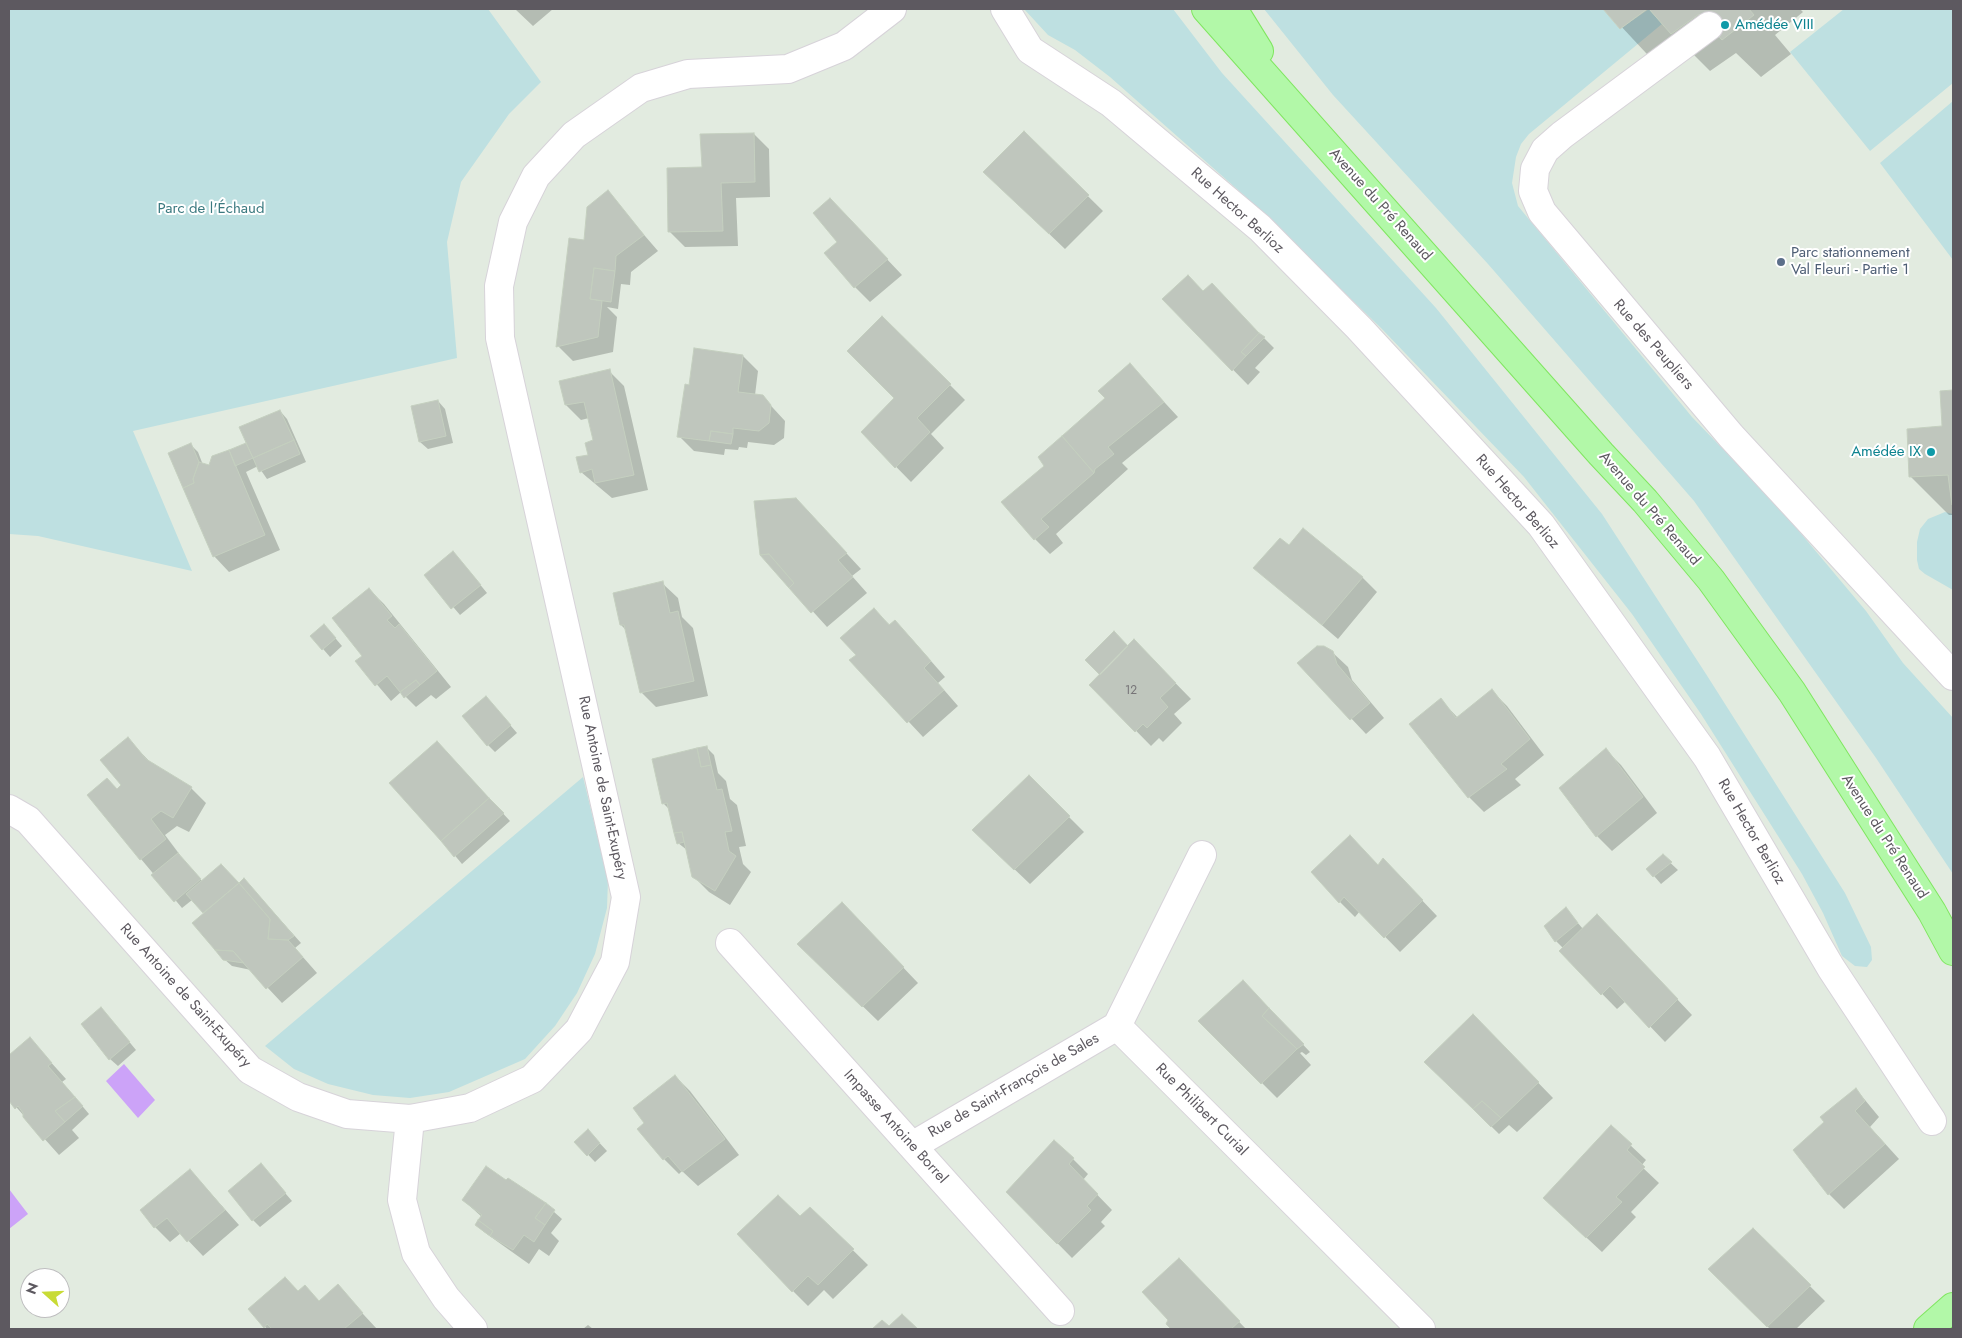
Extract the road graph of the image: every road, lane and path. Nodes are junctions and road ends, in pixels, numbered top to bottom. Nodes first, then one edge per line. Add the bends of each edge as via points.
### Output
1 (860, 9) edge
2 (892, 9) edge
3 (1005, 9) edge
4 (1206, 9) edge
5 (1233, 9) edge
6 (1709, 26) dead end
7 (844, 46) junction
8 (1292, 106) junction
9 (1953, 676) edge
10 (9, 809) edge
11 (1202, 855) dead end
12 (730, 943) dead end
13 (1953, 951) edge
14 (1117, 1026) junction
15 (410, 1119) junction
16 (1932, 1121) dead end
17 (912, 1146) junction
18 (1953, 1307) edge
19 (1060, 1311) dead end
20 (473, 1329) edge
21 (1421, 1329) edge
22 (1928, 1329) edge

1 - 7 street
2 - 7 street, Rue Antoine de Saint-Exupéry
3 - 16 street, Rue Hector Berlioz via 1030,50 1111,103 1260,228 1359,328 1541,524 1707,757 1831,968
4 - 8 main road, Avenue du Pré Renaud
5 - 8 main road, Avenue du Pré Renaud
6 - 9 street, Rue des Peupliers via 1545,150 1535,169 1533,191 1542,212 1725,429
7 - 15 street, Rue Antoine de Saint-Exupéry via 788,69 688,74 641,88 574,135 536,176 513,222 500,286 500,338 626,897 611,970 579,1030 532,1079 470,1108
8 - 13 main road, Avenue du Pré Renaud via 1645,501 1710,580 1792,692 1932,912
10 - 15 street, Rue Antoine de Saint-Exupéry via 28,820 250,1070 298,1097 346,1114
11 - 14 street
12 - 17 street, Impasse Antoine Borrel
14 - 17 street, Rue de Saint-François de Sales
14 - 21 street, Rue Philibert Curial
15 - 20 street via 402,1200 416,1253 446,1298
17 - 19 street, Impasse Antoine Borrel
18 - 22 main road

